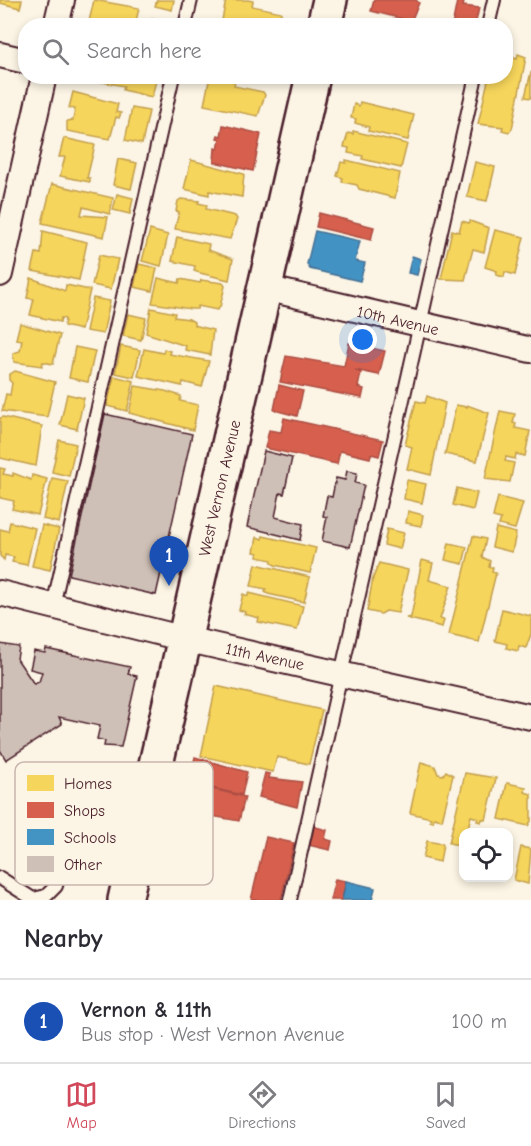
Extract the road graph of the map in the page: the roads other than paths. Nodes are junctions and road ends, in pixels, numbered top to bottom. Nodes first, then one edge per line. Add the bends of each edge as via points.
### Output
1 (62, 0) edge
2 (191, 0) edge
3 (330, 0) edge
4 (494, 0) edge
5 (58, 18) edge
6 (187, 18) edge
7 (326, 18) edge
8 (490, 18) edge
9 (0, 55) edge
10 (18, 59) edge
11 (42, 84) edge
12 (171, 84) edge
13 (311, 84) edge
14 (474, 84) edge
15 (0, 274) edge
16 (265, 288) junction
17 (420, 325) junction
18 (531, 350) edge
19 (0, 592) edge
20 (52, 606) junction
21 (185, 639) junction
22 (341, 672) junction
23 (531, 717) edge
24 (157, 762) edge
25 (0, 878) edge
26 (56, 885) edge
27 (128, 885) edge
28 (125, 900) edge
29 (290, 900) edge

1 - 5 street
2 - 6 lane
3 - 7 main road
4 - 8 lane
9 - 10 street
11 - 15 street
12 - 20 lane
13 - 16 main road, West Vernon Avenue
14 - 17 lane
16 - 17 street, 10th Avenue
16 - 21 main road, West Vernon Avenue
17 - 18 street, 10th Avenue
17 - 22 lane
19 - 20 street, 11th Avenue
20 - 21 street, 11th Avenue
21 - 22 street, 11th Avenue
21 - 24 main road, West Vernon Avenue
22 - 23 street, 11th Avenue
22 - 29 lane
25 - 26 lane via 33,899 46,896
27 - 28 main road, West Vernon Avenue

